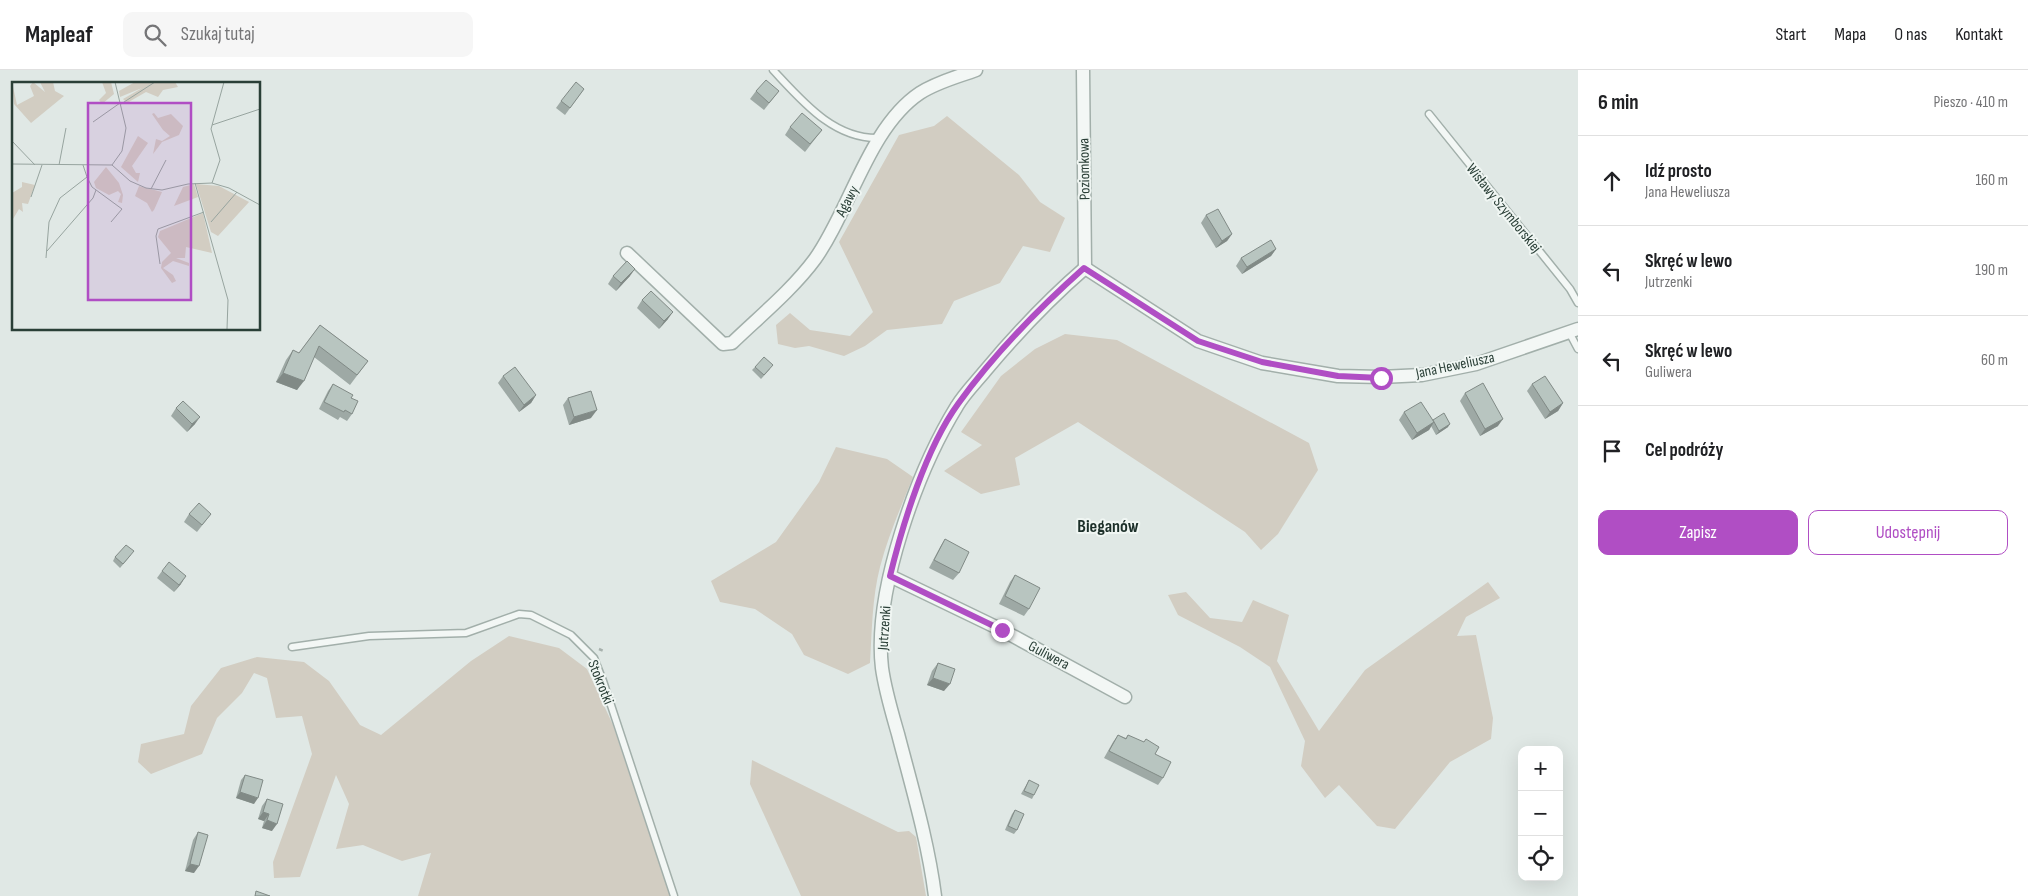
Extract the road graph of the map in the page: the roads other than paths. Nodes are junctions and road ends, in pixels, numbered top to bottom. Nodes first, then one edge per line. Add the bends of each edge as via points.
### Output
1 (773, 70) edge
2 (976, 70) edge
3 (1083, 70) edge
4 (1429, 114) dead end
5 (880, 138) junction
6 (627, 253) dead end
7 (1084, 268) junction
8 (1578, 303) edge
9 (1573, 331) edge
10 (1578, 349) edge
11 (890, 576) junction
12 (292, 647) dead end
13 (1126, 696) dead end
14 (674, 896) edge
15 (935, 896) edge

1 - 5 lane via 836,129 863,139
2 - 5 street, Agawy via 920,93 904,107
3 - 7 street, Poziomkowa
4 - 8 lane, Wisławy Szymborskiej
5 - 6 street, Agawy via 815,260 732,343 723,344
7 - 9 street, Jana Heweliusza via 1198,341 1262,362 1338,376 1381,378 1422,375 1476,364
7 - 11 street, Jutrzenki via 1015,335 957,405 934,447 900,535
9 - 10 lane
11 - 13 street, Guliwera via 1002,630
11 - 15 street, Jutrzenki via 882,639 882,668 922,828
12 - 14 lane, Stokrotki via 369,636 466,633 519,614 543,619 571,635 594,658

